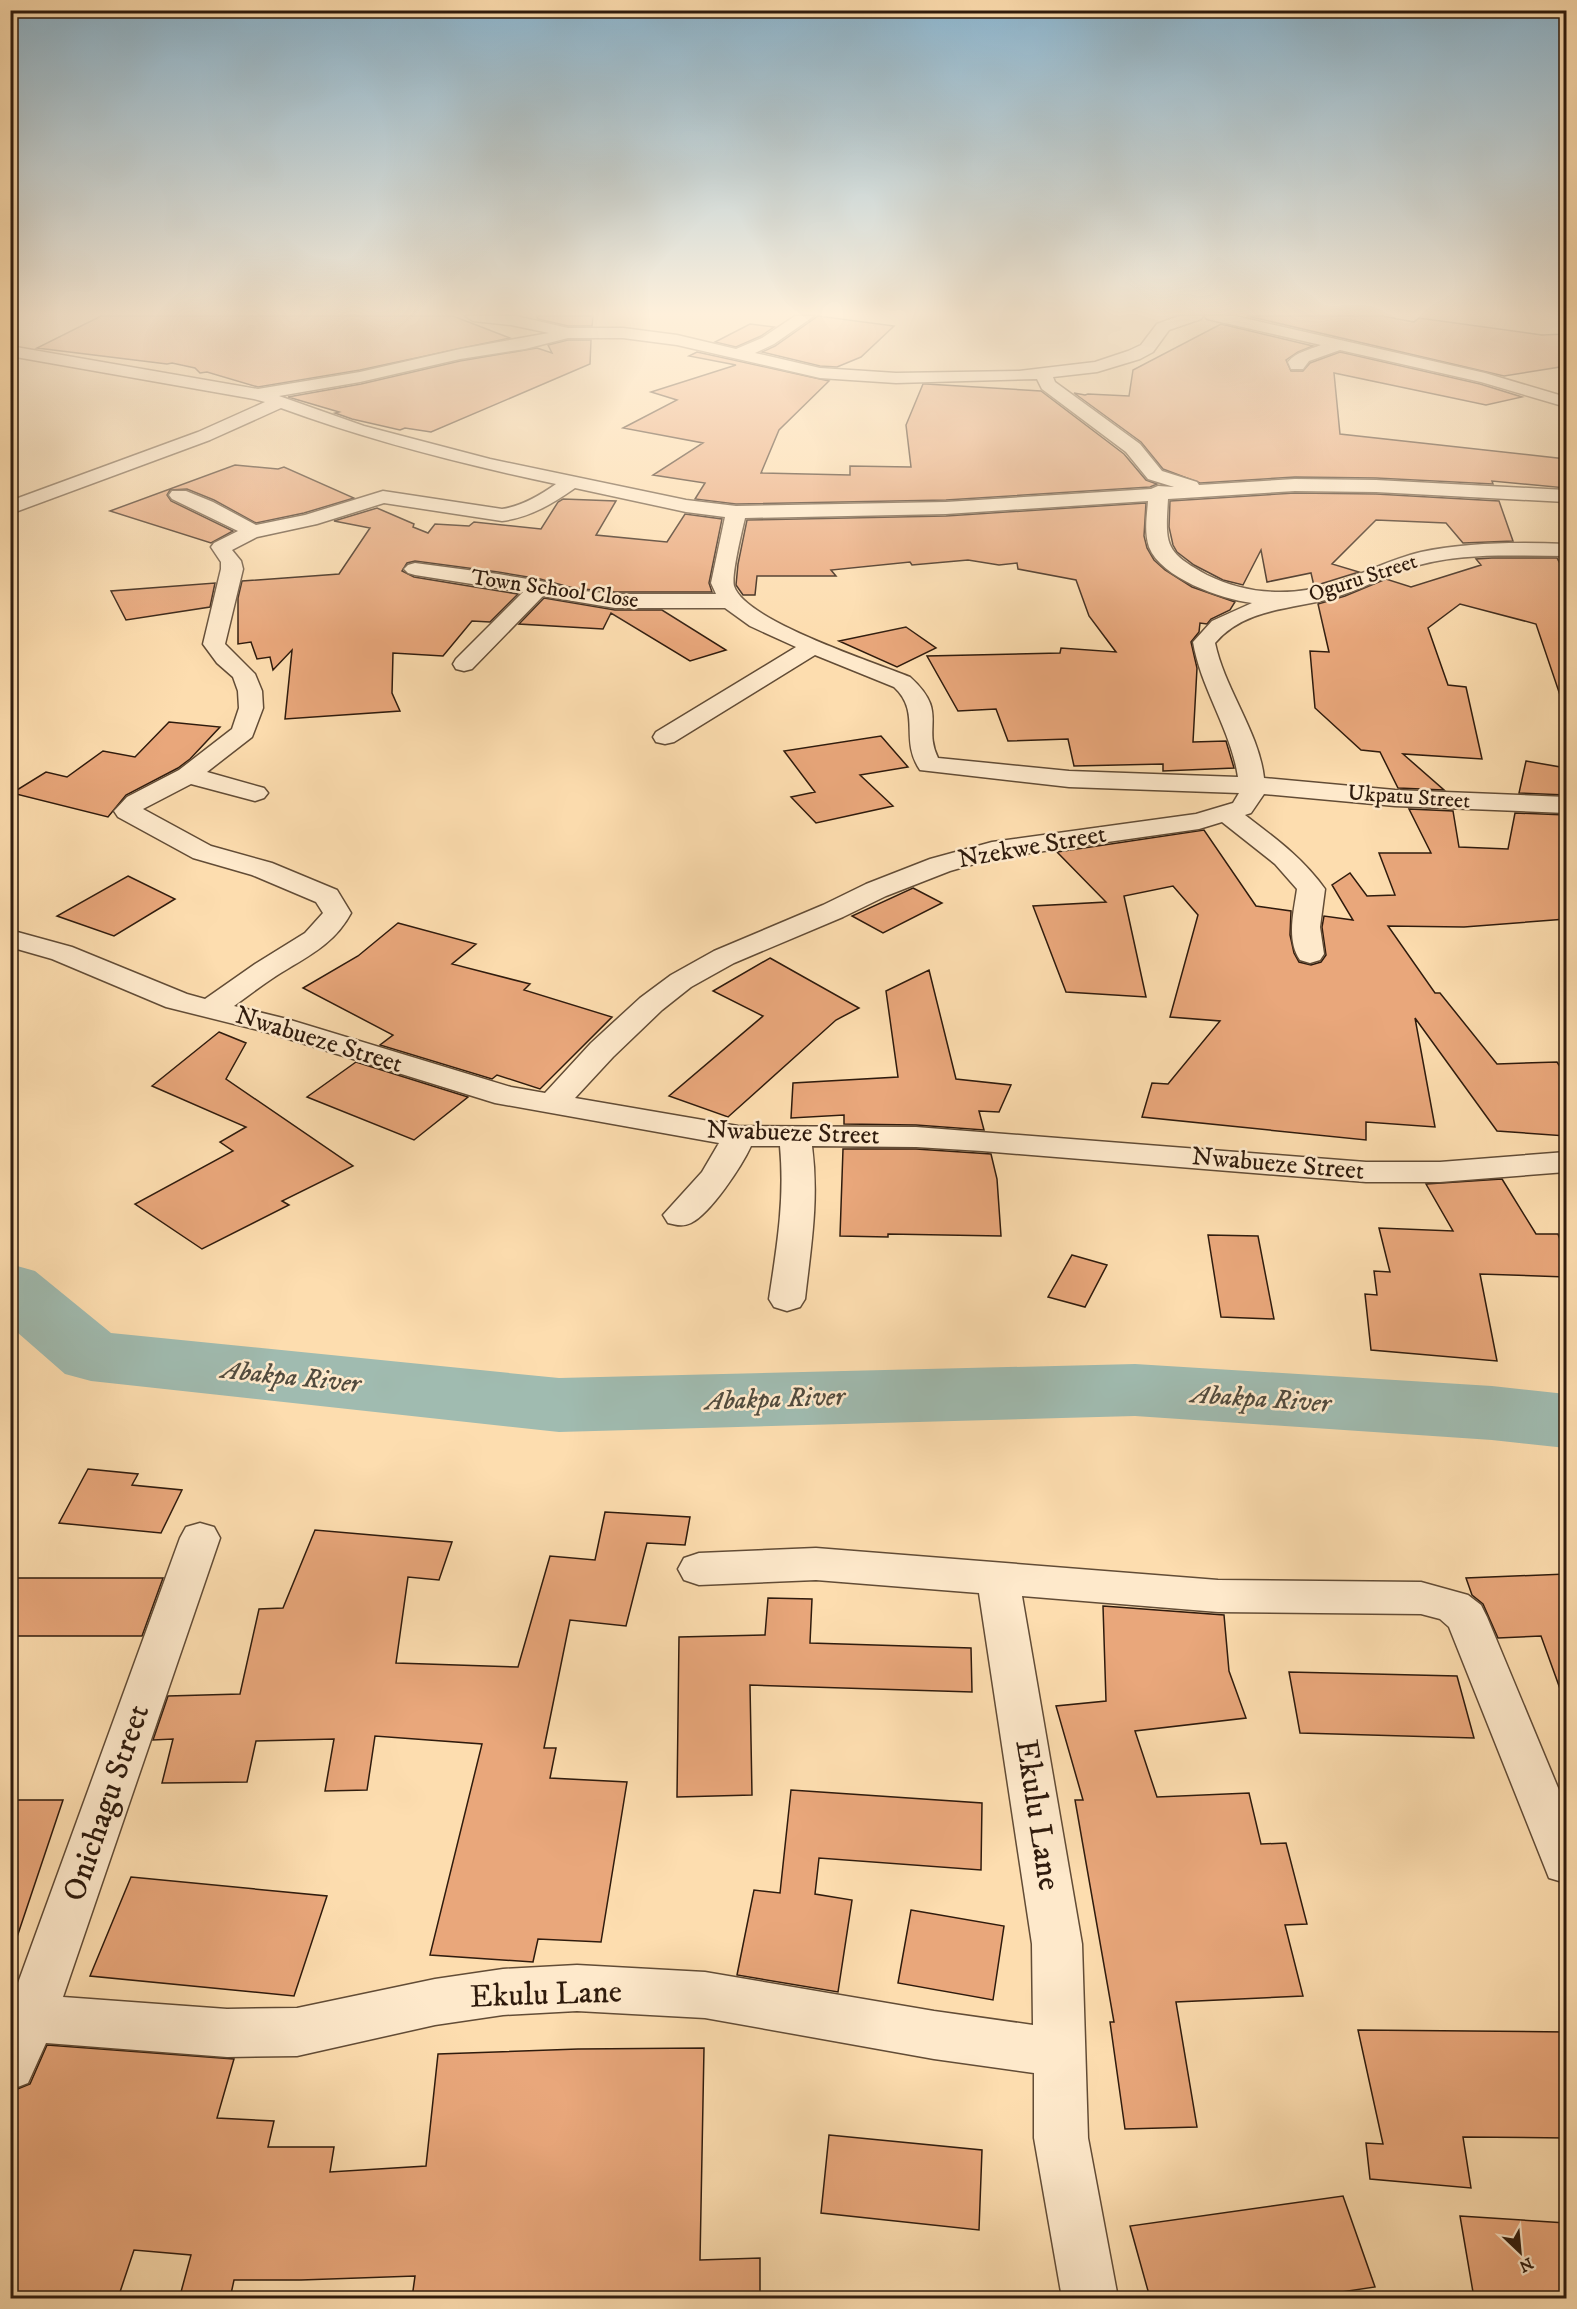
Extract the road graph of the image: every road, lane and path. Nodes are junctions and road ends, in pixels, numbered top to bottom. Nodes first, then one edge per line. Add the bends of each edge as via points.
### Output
1 (231, 424) edge
2 (341, 424) edge
3 (1100, 424) edge
4 (573, 481) junction
5 (1197, 490) junction
6 (1158, 492) junction
7 (179, 495) dead end
8 (1566, 496) edge
9 (10, 507) edge
10 (735, 512) junction
11 (253, 531) junction
12 (1566, 550) edge
13 (415, 569) dead end
14 (540, 587) junction
15 (1285, 600) junction
16 (730, 601) junction
17 (814, 646) junction
18 (464, 664) dead end
19 (665, 737) dead end
20 (188, 775) junction
21 (1252, 785) junction
22 (255, 793) dead end
23 (1566, 805) edge
24 (1227, 814) junction
25 (10, 938) edge
26 (1310, 954) dead end
27 (212, 1008) junction
28 (552, 1104) junction
29 (738, 1136) junction
30 (795, 1137) junction
31 (1566, 1162) edge
32 (680, 1215) dead end
33 (788, 1299) dead end
34 (201, 1538) dead end
35 (699, 1569) dead end
36 (998, 1580) junction
37 (1566, 1863) edge
38 (32, 2018) junction
39 (1059, 2053) junction
40 (10, 2066) edge
41 (1090, 2298) edge

1 - 9 street
2 - 4 street via 488,464
3 - 5 street via 1133,448 1155,476
4 - 10 street via 686,506
4 - 11 street via 532,509 513,514 383,497 310,520
5 - 6 street
5 - 8 street via 1376,486
6 - 10 street via 946,507
6 - 15 street, Oguru Street via 1155,524 1165,558 1234,594
7 - 11 street
10 - 16 street via 722,584
11 - 20 street via 221,547 232,569 214,644 243,674 251,708 243,732
12 - 15 street, Oguru Street via 1453,553 1402,564 1325,593
13 - 14 street, Town School Close
14 - 16 street, Town School Close via 615,601
14 - 18 street
15 - 21 street via 1241,613 1204,642
16 - 17 street via 758,621
17 - 19 street
17 - 21 street, Ukpatu Street via 915,691 921,704 922,745 929,765 1069,779
20 - 22 street
20 - 27 street via 136,802 127,811 202,852 262,869 327,896 337,913 323,933
21 - 23 street, Ukpatu Street via 1395,798
21 - 24 street, Nzekwe Street via 1252,793 1242,808
24 - 26 street via 1285,858 1311,889 1306,927
24 - 28 street, Nzekwe Street via 992,850 876,890 724,957 681,981 602,1050
25 - 27 street, Nwabueze Street via 62,954 177,1001
27 - 28 street, Nwabueze Street via 472,1087
28 - 29 street, Nwabueze Street
29 - 30 street, Nwabueze Street
29 - 32 street via 717,1179
30 - 31 street, Nwabueze Street via 982,1141 1366,1172 1440,1172
30 - 33 street via 799,1208
34 - 38 street, Onichagu Street
35 - 36 street via 816,1563
36 - 37 street via 1218,1596 1421,1598 1453,1606 1466,1617
36 - 39 street, Ekulu Lane via 1057,1944
38 - 39 street, Ekulu Lane via 227,2033 297,2032 435,2001 578,1988 705,1995
38 - 40 street, Onichagu Street
39 - 41 street, Ekulu Lane via 1061,2138

